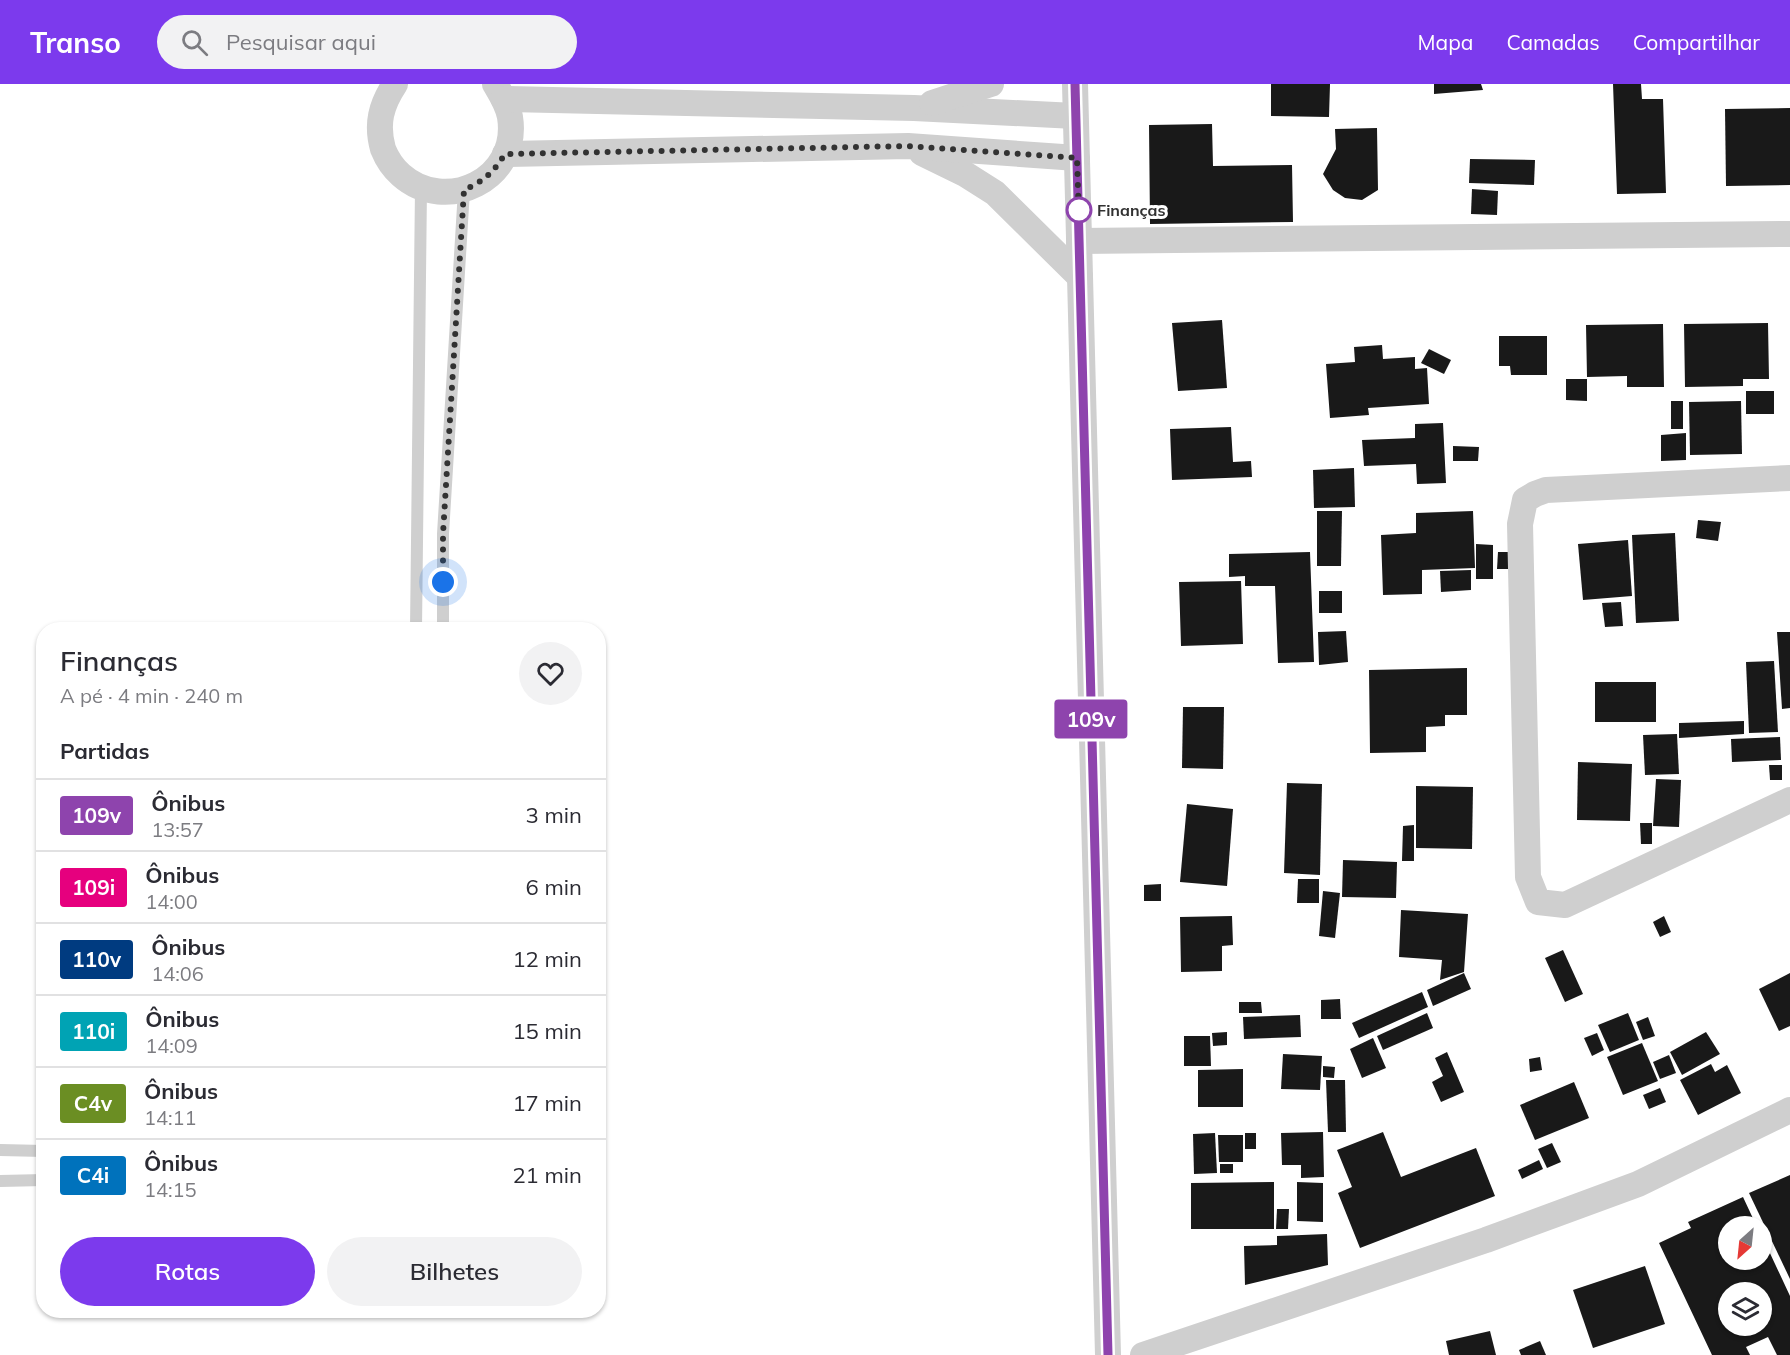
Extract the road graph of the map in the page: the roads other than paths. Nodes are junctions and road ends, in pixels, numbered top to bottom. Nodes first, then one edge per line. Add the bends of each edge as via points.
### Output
1 (395, 84) edge
2 (990, 84) edge
3 (1075, 84) edge
4 (500, 92) edge
5 (914, 108) junction
6 (1076, 116) junction
7 (908, 146) junction
8 (505, 154) junction
9 (1077, 158) junction
10 (421, 188) junction
11 (464, 190) junction
12 (1790, 234) edge
13 (1079, 240) junction
14 (1080, 277) junction
15 (1790, 478) edge
16 (416, 622) edge
17 (443, 622) edge
18 (1790, 800) edge
19 (1790, 1110) edge
20 (0, 1150) edge
21 (36, 1151) edge
22 (36, 1180) edge
23 (0, 1181) edge
24 (1108, 1355) edge
25 (1143, 1355) edge

1 - 10 street via 382,109 380,137 396,171
2 - 5 street
3 - 6 street
4 - 5 street
4 - 8 street via 510,117
5 - 6 street
6 - 9 street
7 - 8 street
7 - 9 street
7 - 14 street via 995,193
8 - 11 street via 495,170
9 - 13 street
10 - 11 street via 446,193
10 - 16 lane
11 - 17 lane via 443,534
12 - 13 street
13 - 14 street
14 - 24 street
15 - 18 street via 1546,490 1525,500 1520,524 1528,877 1538,902 1565,904
19 - 25 street via 1638,1184
20 - 21 lane
22 - 23 lane

